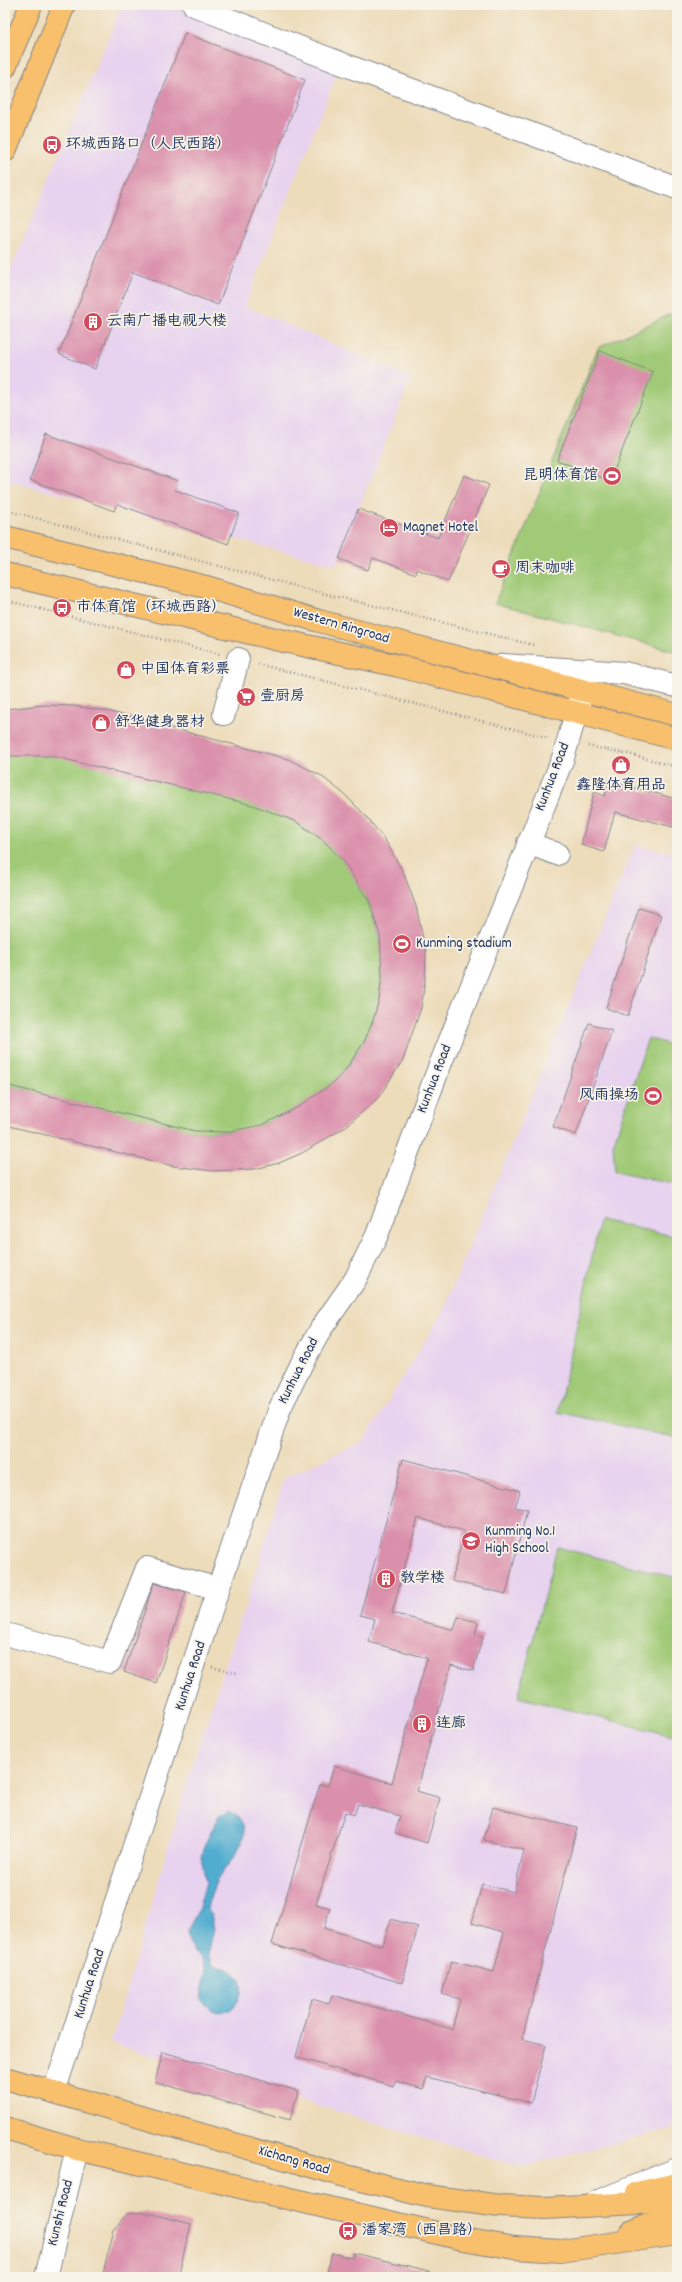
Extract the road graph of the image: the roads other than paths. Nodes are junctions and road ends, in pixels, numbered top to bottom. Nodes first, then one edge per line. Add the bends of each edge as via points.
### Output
1 (31, 5) edge
2 (64, 5) edge
3 (194, 5) edge
4 (5, 67) edge
5 (5, 151) edge
6 (677, 188) edge
7 (5, 537) edge
8 (5, 574) edge
9 (238, 659) road end
10 (488, 664) junction
11 (589, 669) junction
12 (677, 686) edge
13 (583, 690) junction
14 (576, 713) junction
15 (224, 714) dead end
16 (677, 715) edge
17 (677, 739) edge
18 (528, 843) junction
19 (557, 854) dead end
20 (218, 1589) junction
21 (5, 1634) edge
22 (5, 2078) edge
23 (54, 2092) junction
24 (5, 2128) edge
25 (77, 2149) junction
26 (677, 2169) edge
27 (677, 2184) edge
28 (677, 2201) edge
29 (589, 2205) junction
30 (677, 2214) edge
31 (677, 2234) edge
32 (677, 2245) edge
33 (591, 2247) junction
34 (46, 2277) edge

1 - 4 main road
2 - 5 main road
3 - 6 street via 301,49
7 - 10 main road, Western Ringroad via 210,588 319,621
8 - 14 main road, Western Ringroad via 267,638 399,666
9 - 15 street
10 - 11 street
10 - 13 main road, Western Ringroad
11 - 12 street via 624,673
11 - 13 street, Kunhua Road
13 - 14 street, Kunhua Road
13 - 16 main road, Western Ringroad
14 - 17 main road, Western Ringroad
14 - 18 street, Kunhua Road
18 - 19 street
18 - 20 street, Kunhua Road via 376,1235 355,1280 322,1327 280,1408
20 - 21 street via 147,1568 110,1662
20 - 23 street, Kunhua Road
22 - 23 main road, Xichang Road
23 - 29 main road, Xichang Road via 345,2176 427,2196 507,2207
24 - 25 main road
25 - 33 main road via 463,2239 514,2248 553,2250
25 - 34 street, Kunshi Road
26 - 29 street
27 - 29 main road, Xichang Road
28 - 29 main road, Xichang Road
30 - 33 main road
31 - 33 main road
32 - 33 street

